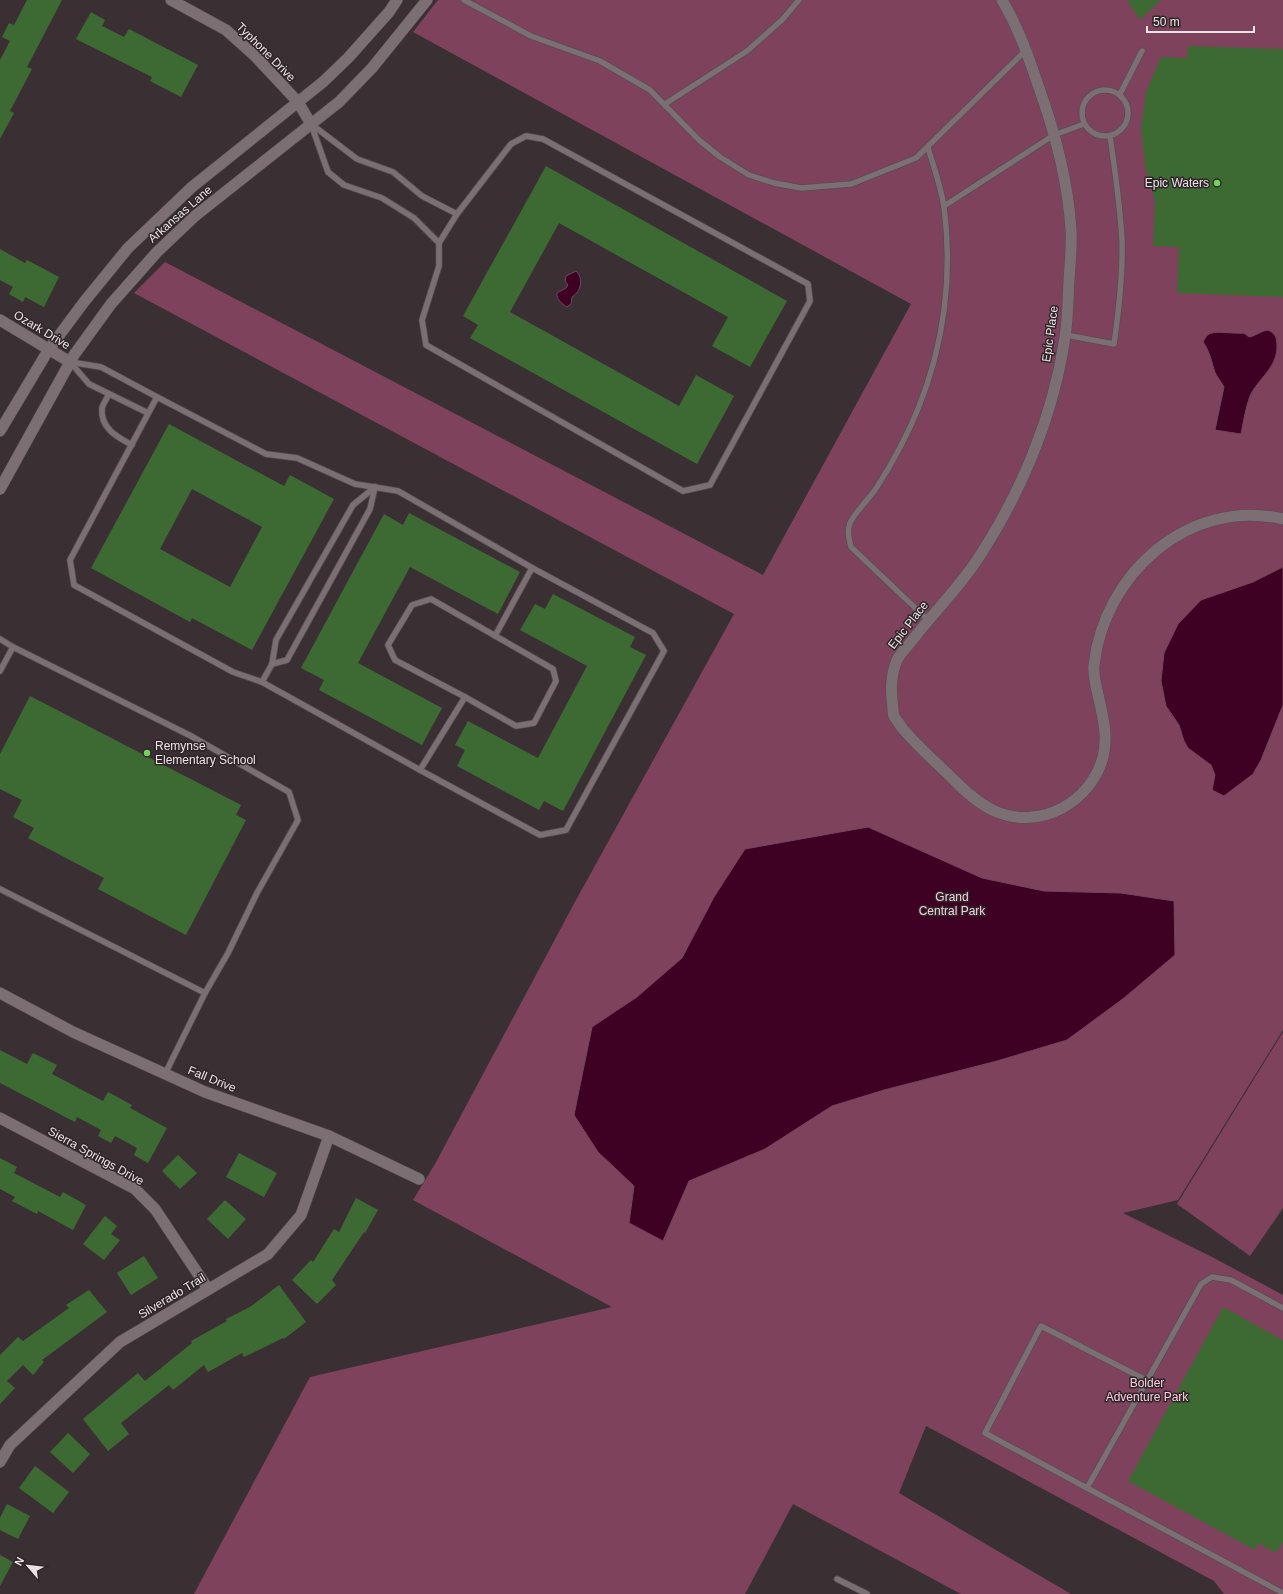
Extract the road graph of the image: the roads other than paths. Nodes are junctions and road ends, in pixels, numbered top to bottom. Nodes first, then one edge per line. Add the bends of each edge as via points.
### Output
1 (171, 0) edge
2 (397, 0) edge
3 (427, 0) edge
4 (464, 0) edge
5 (799, 0) edge
6 (1002, 0) edge
7 (1026, 50) junction
8 (1142, 51) dead end
9 (1120, 94) junction
10 (298, 102) junction
11 (665, 104) junction
12 (311, 124) junction
13 (1084, 124) junction
14 (1054, 136) junction
15 (1110, 136) junction
16 (928, 148) junction
17 (944, 206) junction
18 (457, 214) junction
19 (438, 243) junction
20 (0, 320) edge
21 (1066, 335) junction
22 (50, 349) junction
23 (70, 362) junction
24 (109, 394) junction
25 (157, 397) junction
26 (148, 413) junction
27 (0, 431) edge
28 (132, 445) junction
29 (375, 487) junction
30 (0, 489) edge
31 (1283, 519) edge
32 (532, 568) junction
33 (928, 620) junction
34 (495, 636) junction
35 (0, 639) edge
36 (13, 647) junction
37 (272, 664) junction
38 (0, 671) edge
39 (262, 682) junction
40 (465, 697) junction
41 (420, 770) junction
42 (0, 890) edge
43 (0, 993) edge
44 (206, 993) junction
45 (165, 1074) junction
46 (0, 1118) edge
47 (329, 1136) junction
48 (419, 1179) dead end
49 (208, 1289) junction
50 (1283, 1308) edge
51 (1146, 1380) junction
52 (0, 1462) edge
53 (1087, 1488) junction
54 (838, 1579) dead end
55 (1283, 1593) edge
56 (867, 1594) edge

1 - 10 street, Typhone Drive via 226,30 255,56
2 - 10 street, Arkansas Lane via 348,58
3 - 12 street, Arkansas Lane via 372,68 339,102
4 - 11 lane via 531,36 600,62 650,90
5 - 11 lane via 782,20 747,51
6 - 7 street, Epic Place
7 - 14 street, Epic Place
7 - 16 lane
8 - 9 lane
9 - 13 lane via 1106,89 1093,92 1083,103
9 - 15 lane via 1127,105 1128,118 1121,130
10 - 12 street, Typhone Drive
10 - 22 street, Arkansas Lane via 192,187 128,248
11 - 16 lane via 699,140 743,172 774,183 801,188 851,184 916,158
12 - 18 lane via 357,159 393,172 422,196
12 - 19 lane via 328,172 344,185 382,198 414,218
12 - 23 street, Arkansas Lane via 196,216 157,252 111,304
13 - 14 lane
13 - 15 lane via 1098,136
14 - 17 lane
14 - 21 street, Epic Place via 1063,169 1071,232
15 - 21 lane via 1122,240 1120,295 1114,344
16 - 17 lane
17 - 33 lane via 947,254 945,308 939,346 918,409 902,446 877,487 850,523 848,534 851,547
18 - 19 lane
18 - 19 lane via 511,144 526,136 543,139 808,284 810,301 710,485 682,491 426,344 422,320 439,266
20 - 22 street, Ozark Drive
21 - 33 street, Epic Place via 1050,405 1024,476 1005,513 971,568
22 - 23 street, Ozark Drive
22 - 27 street, Arkansas Lane
23 - 24 lane via 90,384
23 - 25 lane via 101,367
23 - 30 street, Arkansas Lane
24 - 26 lane
24 - 28 lane via 102,408 104,423 115,437
25 - 26 lane
25 - 29 lane via 266,454 297,458 355,484
26 - 28 lane
28 - 39 lane via 70,560 74,585 233,672
29 - 32 lane via 398,491
29 - 37 lane via 353,505 276,640
29 - 37 lane via 370,509 287,660
31 - 33 street, Epic Place via 1267,515 1237,514 1210,521 1190,528 1160,546 1137,568 1116,597 1100,632 1093,670 1105,736 1104,754 1098,770 1080,796 1056,812 1043,816 1008,816 981,804 911,738 894,717 890,687 898,658
32 - 34 lane
32 - 41 lane via 653,633 664,651 566,830 540,835
34 - 40 lane via 553,669 556,681 534,723 516,726
34 - 40 lane via 431,599 412,605 388,645 395,660
35 - 36 lane
36 - 38 lane
36 - 44 lane via 192,736 290,792 298,820
37 - 39 lane
39 - 41 lane
40 - 41 lane
42 - 44 lane
43 - 45 street, Fall Drive via 73,1032
44 - 45 lane
45 - 47 street, Fall Drive via 205,1092
46 - 49 street, Sierra Springs Drive via 135,1189 155,1209
47 - 48 street, Fall Drive
47 - 49 street, Silverado Trail via 301,1215 268,1254
49 - 52 street, Silverado Trail via 120,1342 10,1445
50 - 51 lane via 1231,1280 1212,1277 1206,1280 1197,1289
51 - 53 lane
51 - 53 lane via 1041,1326 985,1433
53 - 55 lane
54 - 56 lane

